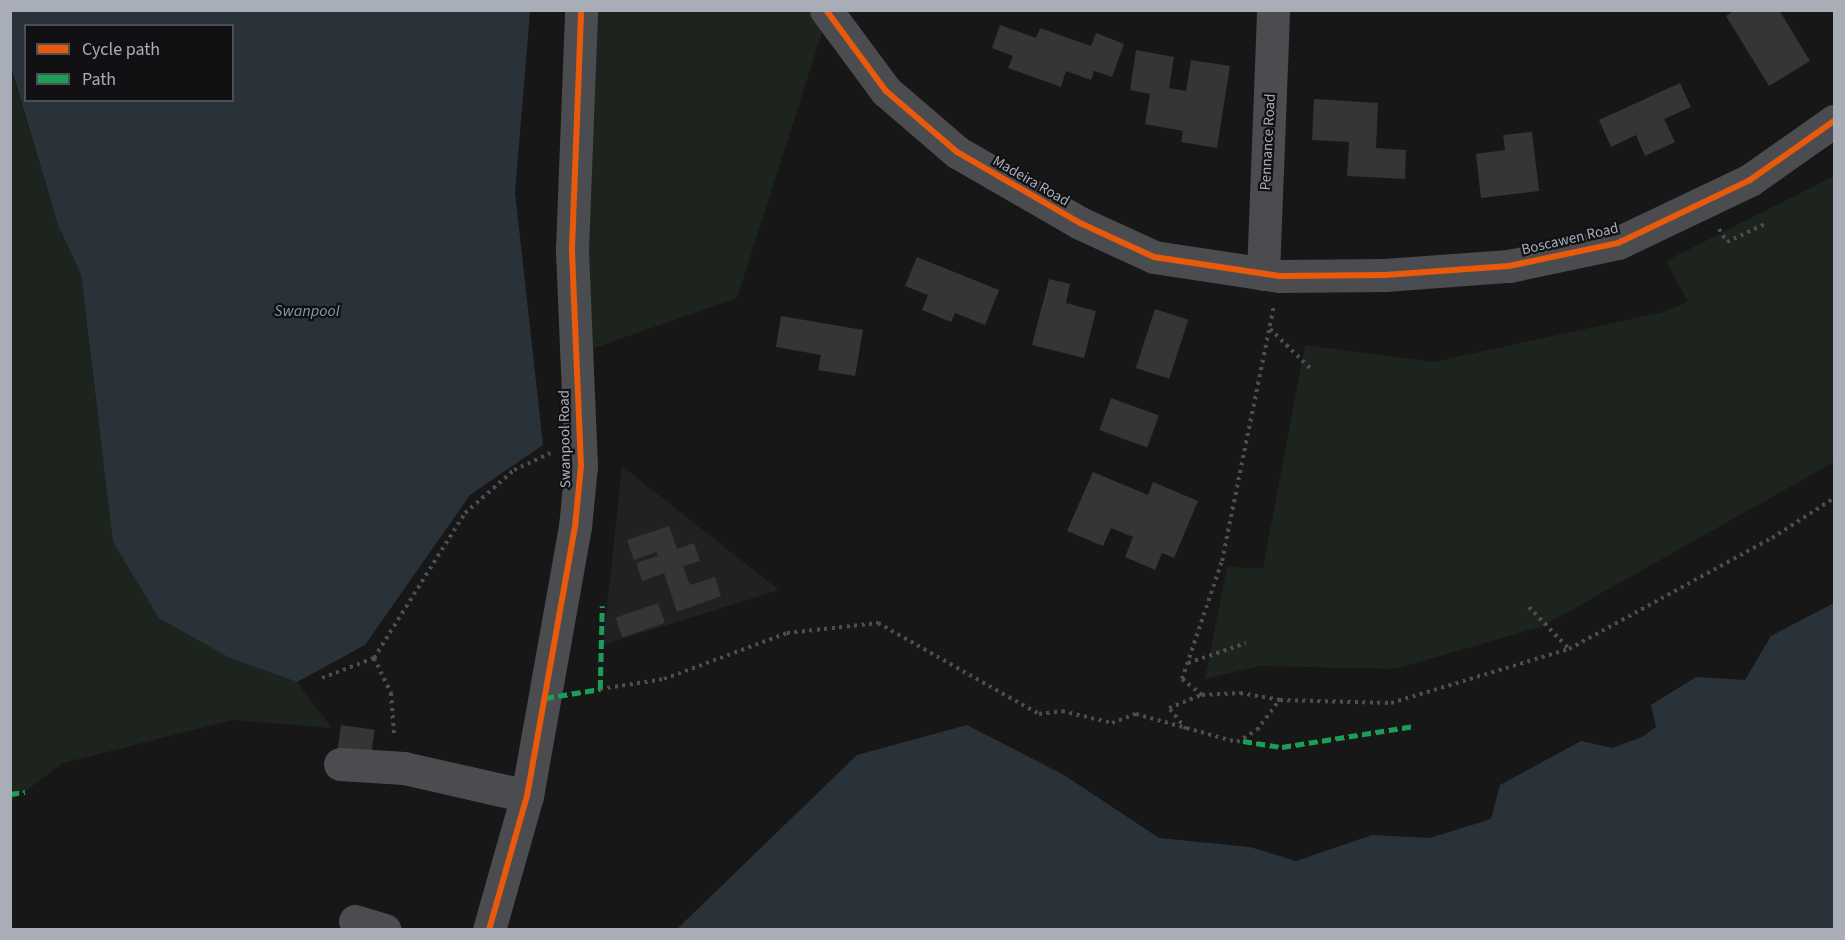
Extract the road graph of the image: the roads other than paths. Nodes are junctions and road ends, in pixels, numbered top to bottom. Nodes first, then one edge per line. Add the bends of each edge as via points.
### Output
1 (581, 10) edge
2 (826, 10) edge
3 (1273, 10) edge
4 (1834, 121) edge
5 (1272, 275) junction
6 (340, 764) dead end
7 (527, 796) junction
8 (489, 930) edge

1 - 7 street, Swanpool Road via 572,249 579,445 575,527
2 - 5 street, Madeira Road via 886,91 957,152 1080,223 1154,257
3 - 5 street, Pennance Road
4 - 5 street, Boscawen Road via 1750,180 1618,243 1509,266 1385,275
6 - 7 street via 404,768
7 - 8 street, Swanpool Road

